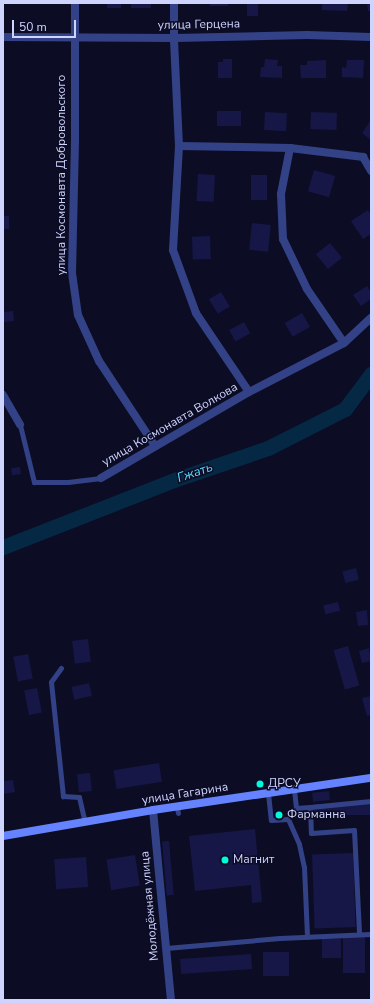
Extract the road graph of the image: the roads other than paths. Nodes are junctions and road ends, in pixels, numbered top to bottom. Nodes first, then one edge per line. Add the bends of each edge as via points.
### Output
1 (75, 3) edge
2 (174, 3) edge
3 (3, 37) edge
4 (371, 37) edge
5 (74, 38) junction
6 (174, 38) junction
7 (179, 146) junction
8 (290, 148) junction
9 (371, 171) edge
10 (371, 318) edge
11 (344, 343) junction
12 (249, 392) junction
13 (3, 395) edge
14 (20, 425) joint
15 (155, 446) junction
16 (101, 478) joint
17 (61, 668) dead end
18 (371, 778) edge
19 (294, 789) junction
20 (268, 793) junction
21 (371, 801) edge
22 (310, 807) junction
23 (154, 810) junction
24 (85, 822) junction
25 (3, 836) edge
26 (359, 934) junction
27 (371, 934) edge
28 (307, 937) junction
29 (166, 948) junction
30 (171, 1000) edge

1 - 5 street, улица Космонавта Добровольского
2 - 6 street, улица Космонавта Волкова
3 - 5 street, улица Герцена
4 - 6 street, улица Герцена via 307,35
5 - 6 street, улица Герцена
5 - 15 street, улица Космонавта Добровольского via 72,273 78,315 99,361
6 - 7 street, улица Космонавта Волкова
7 - 8 street
7 - 12 street, улица Космонавта Волкова via 173,250 196,313
8 - 9 street via 363,157
8 - 11 street via 282,194 283,239 307,289
10 - 11 street
11 - 12 street
12 - 15 street, улица Космонавта Волкова
13 - 14 street
14 - 16 lane via 34,482 68,482
15 - 16 street, улица Космонавта Волкова
17 - 24 lane via 50,682 63,796 79,797
18 - 19 main road, улица Гагарина
19 - 20 main road, улица Гагарина
19 - 22 lane via 296,808
20 - 23 main road, улица Гагарина via 178,810
20 - 28 lane via 271,820 288,819 299,844 304,867
21 - 22 lane
22 - 26 lane via 311,833 354,830
23 - 24 main road, улица Гагарина
23 - 29 street, Молодёжная улица
24 - 25 main road, улица Гагарина
26 - 27 lane
26 - 28 lane
28 - 29 lane
29 - 30 street, Молодёжная улица

